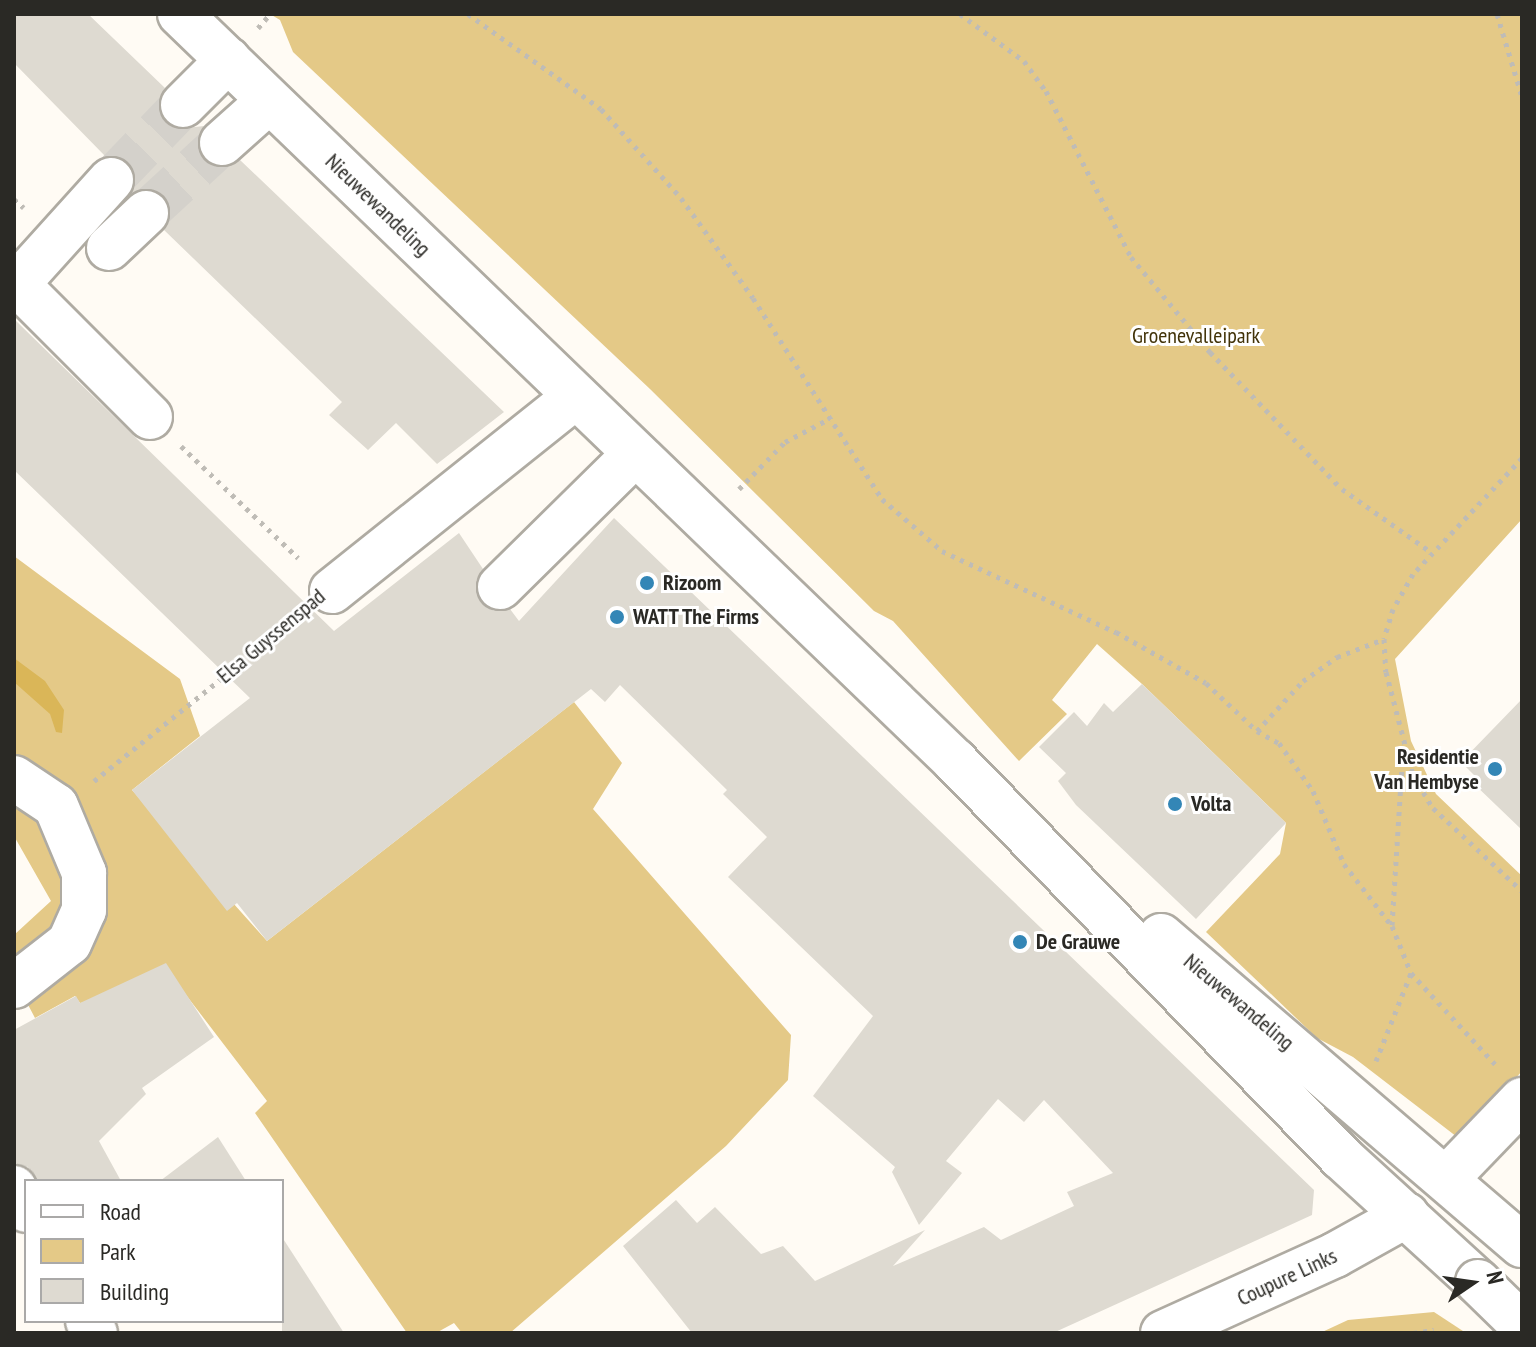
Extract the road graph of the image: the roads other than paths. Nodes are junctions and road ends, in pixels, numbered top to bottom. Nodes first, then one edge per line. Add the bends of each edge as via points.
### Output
1 (180, 14) edge
2 (228, 60) junction
3 (269, 101) junction
4 (183, 105) tunnel mouth
5 (222, 143) tunnel mouth
6 (111, 180) tunnel mouth
7 (146, 213) tunnel mouth
8 (109, 248) dead end
9 (15, 285) edge
10 (576, 396) junction
11 (150, 417) road end
12 (635, 454) junction
13 (500, 587) dead end
14 (332, 591) road end
15 (955, 761) junction
16 (14, 778) edge
17 (14, 986) edge
18 (1511, 1085) edge
19 (1448, 1177) junction
20 (14, 1188) edge
21 (24, 1206) edge
22 (1407, 1215) junction
23 (1522, 1245) edge
24 (1522, 1325) edge
25 (1163, 1333) edge

1 - 2 main road, Nieuwewandeling
2 - 3 main road, Nieuwewandeling
2 - 4 main road
3 - 5 main road
3 - 10 main road, Nieuwewandeling
6 - 9 main road
7 - 8 main road
9 - 11 main road
10 - 12 main road, Nieuwewandeling
10 - 14 main road
12 - 13 main road
12 - 15 main road, Nieuwewandeling
15 - 19 main road, Nieuwewandeling
15 - 22 main road, Nieuwewandeling via 1341,1157
16 - 17 main road via 56,806 84,873 84,910 69,943
18 - 19 main road
19 - 23 main road, Nieuwewandeling
20 - 21 main road
22 - 24 main road, Nieuwewandeling, bridge
22 - 25 main road, Coupure Links via 1335,1255

